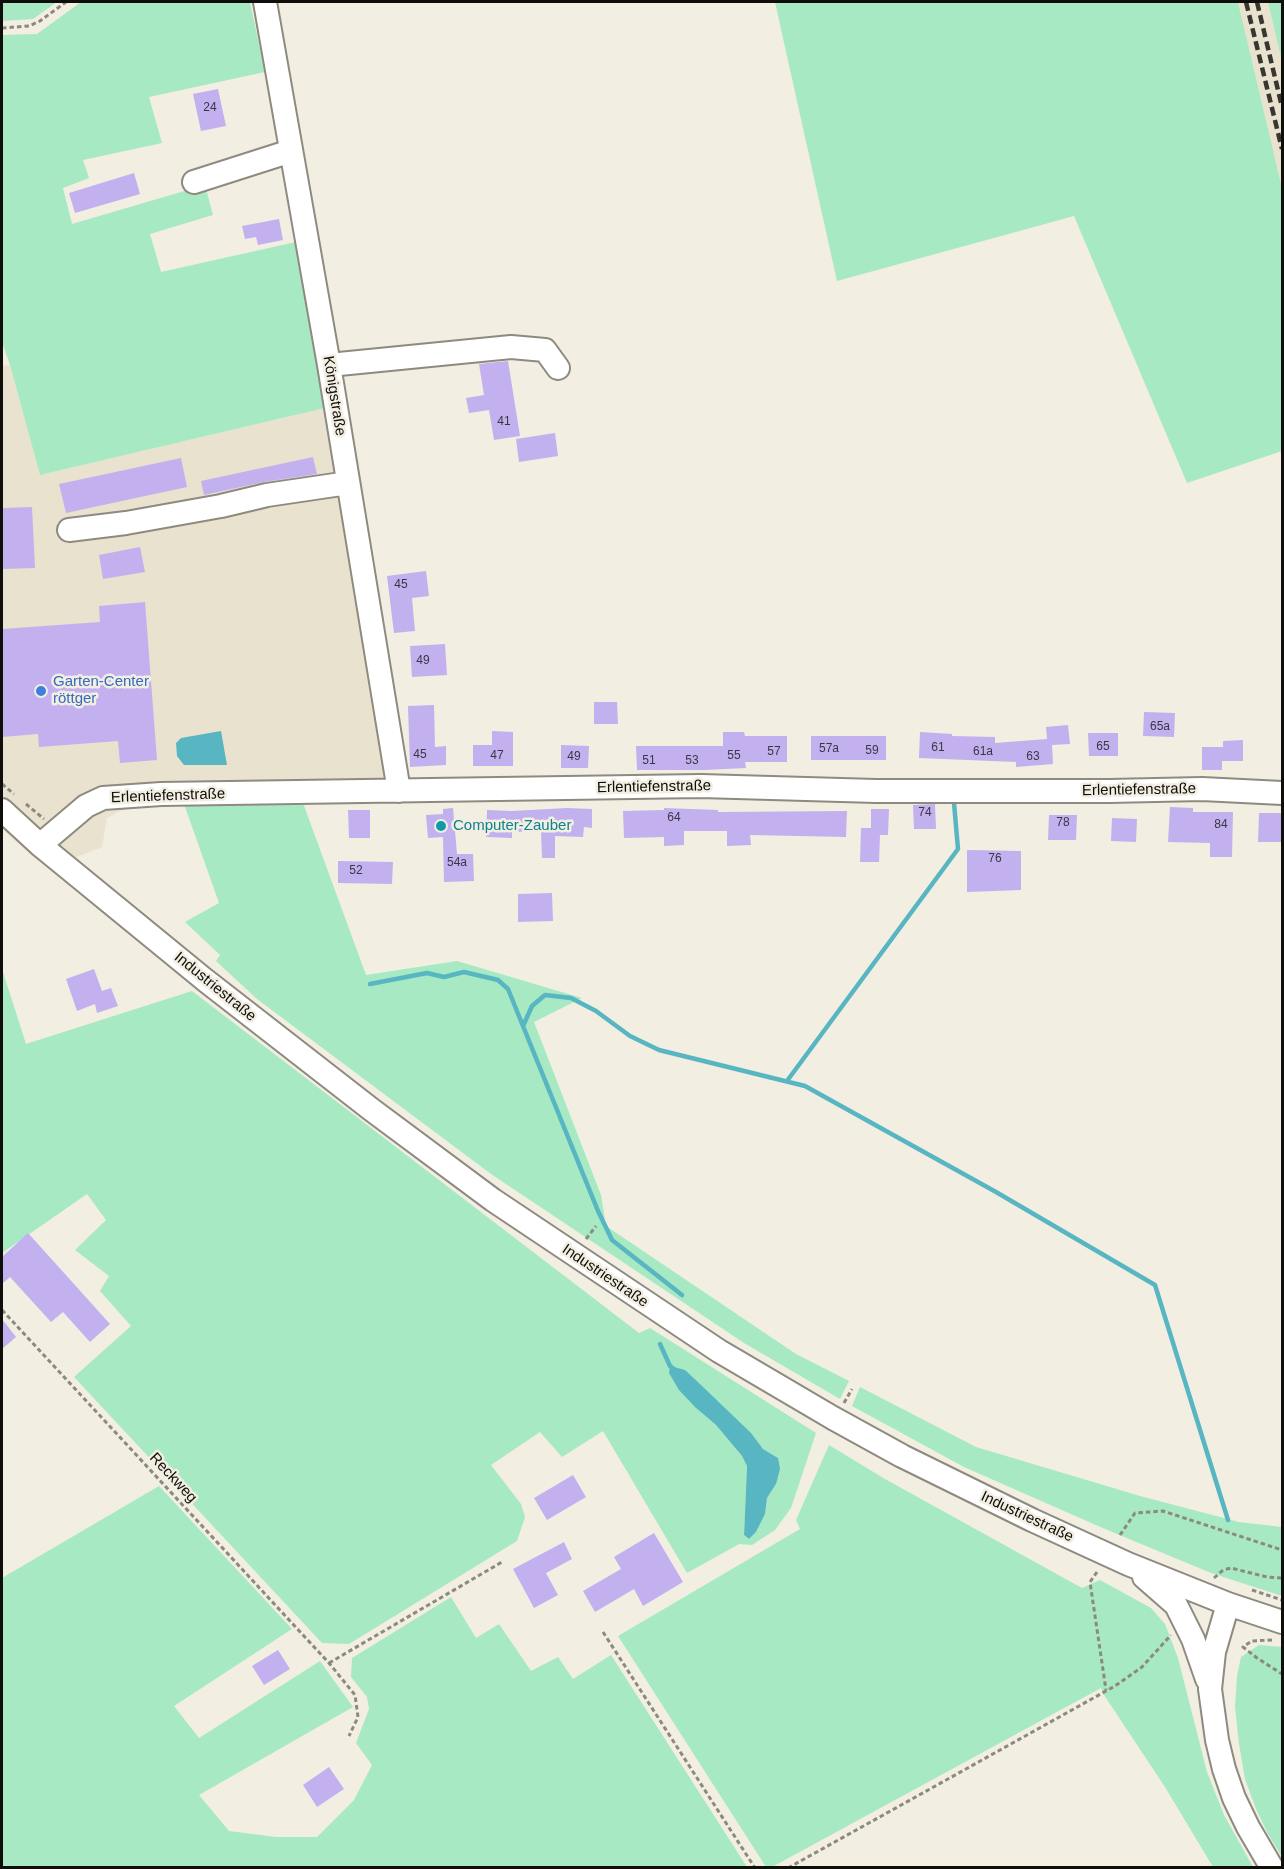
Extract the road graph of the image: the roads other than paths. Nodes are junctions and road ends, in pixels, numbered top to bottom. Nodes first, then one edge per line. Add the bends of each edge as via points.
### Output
1 (265, 2) edge
2 (291, 151) junction
3 (194, 182) dead end
4 (329, 365) junction
5 (558, 368) dead end
6 (348, 483) junction
7 (69, 530) dead end
8 (399, 791) junction
9 (1282, 793) edge
10 (9, 804) edge
11 (49, 838) junction
12 (1128, 1564) junction
13 (1228, 1604) junction
14 (1279, 1631) edge
15 (1210, 1689) junction
16 (1272, 1868) edge

1 - 2 street, Königstraße
2 - 3 street
2 - 4 street, Königstraße
4 - 5 street via 512,347 545,350
4 - 6 street, Königstraße
6 - 7 street
6 - 8 street, Königstraße
8 - 9 street, Erlentiefenstraße via 701,786 876,791 1202,789
8 - 11 street, Erlentiefenstraße via 255,784 103,798 86,806
10 - 11 street, Industriestraße
11 - 12 street, Industriestraße via 205,980 493,1200 652,1308 719,1352 902,1456
12 - 13 street, Industriestraße
12 - 15 street via 1176,1605 1197,1648
13 - 14 street, Industriestraße
13 - 15 street via 1214,1652
15 - 16 street via 1217,1740 1234,1798

